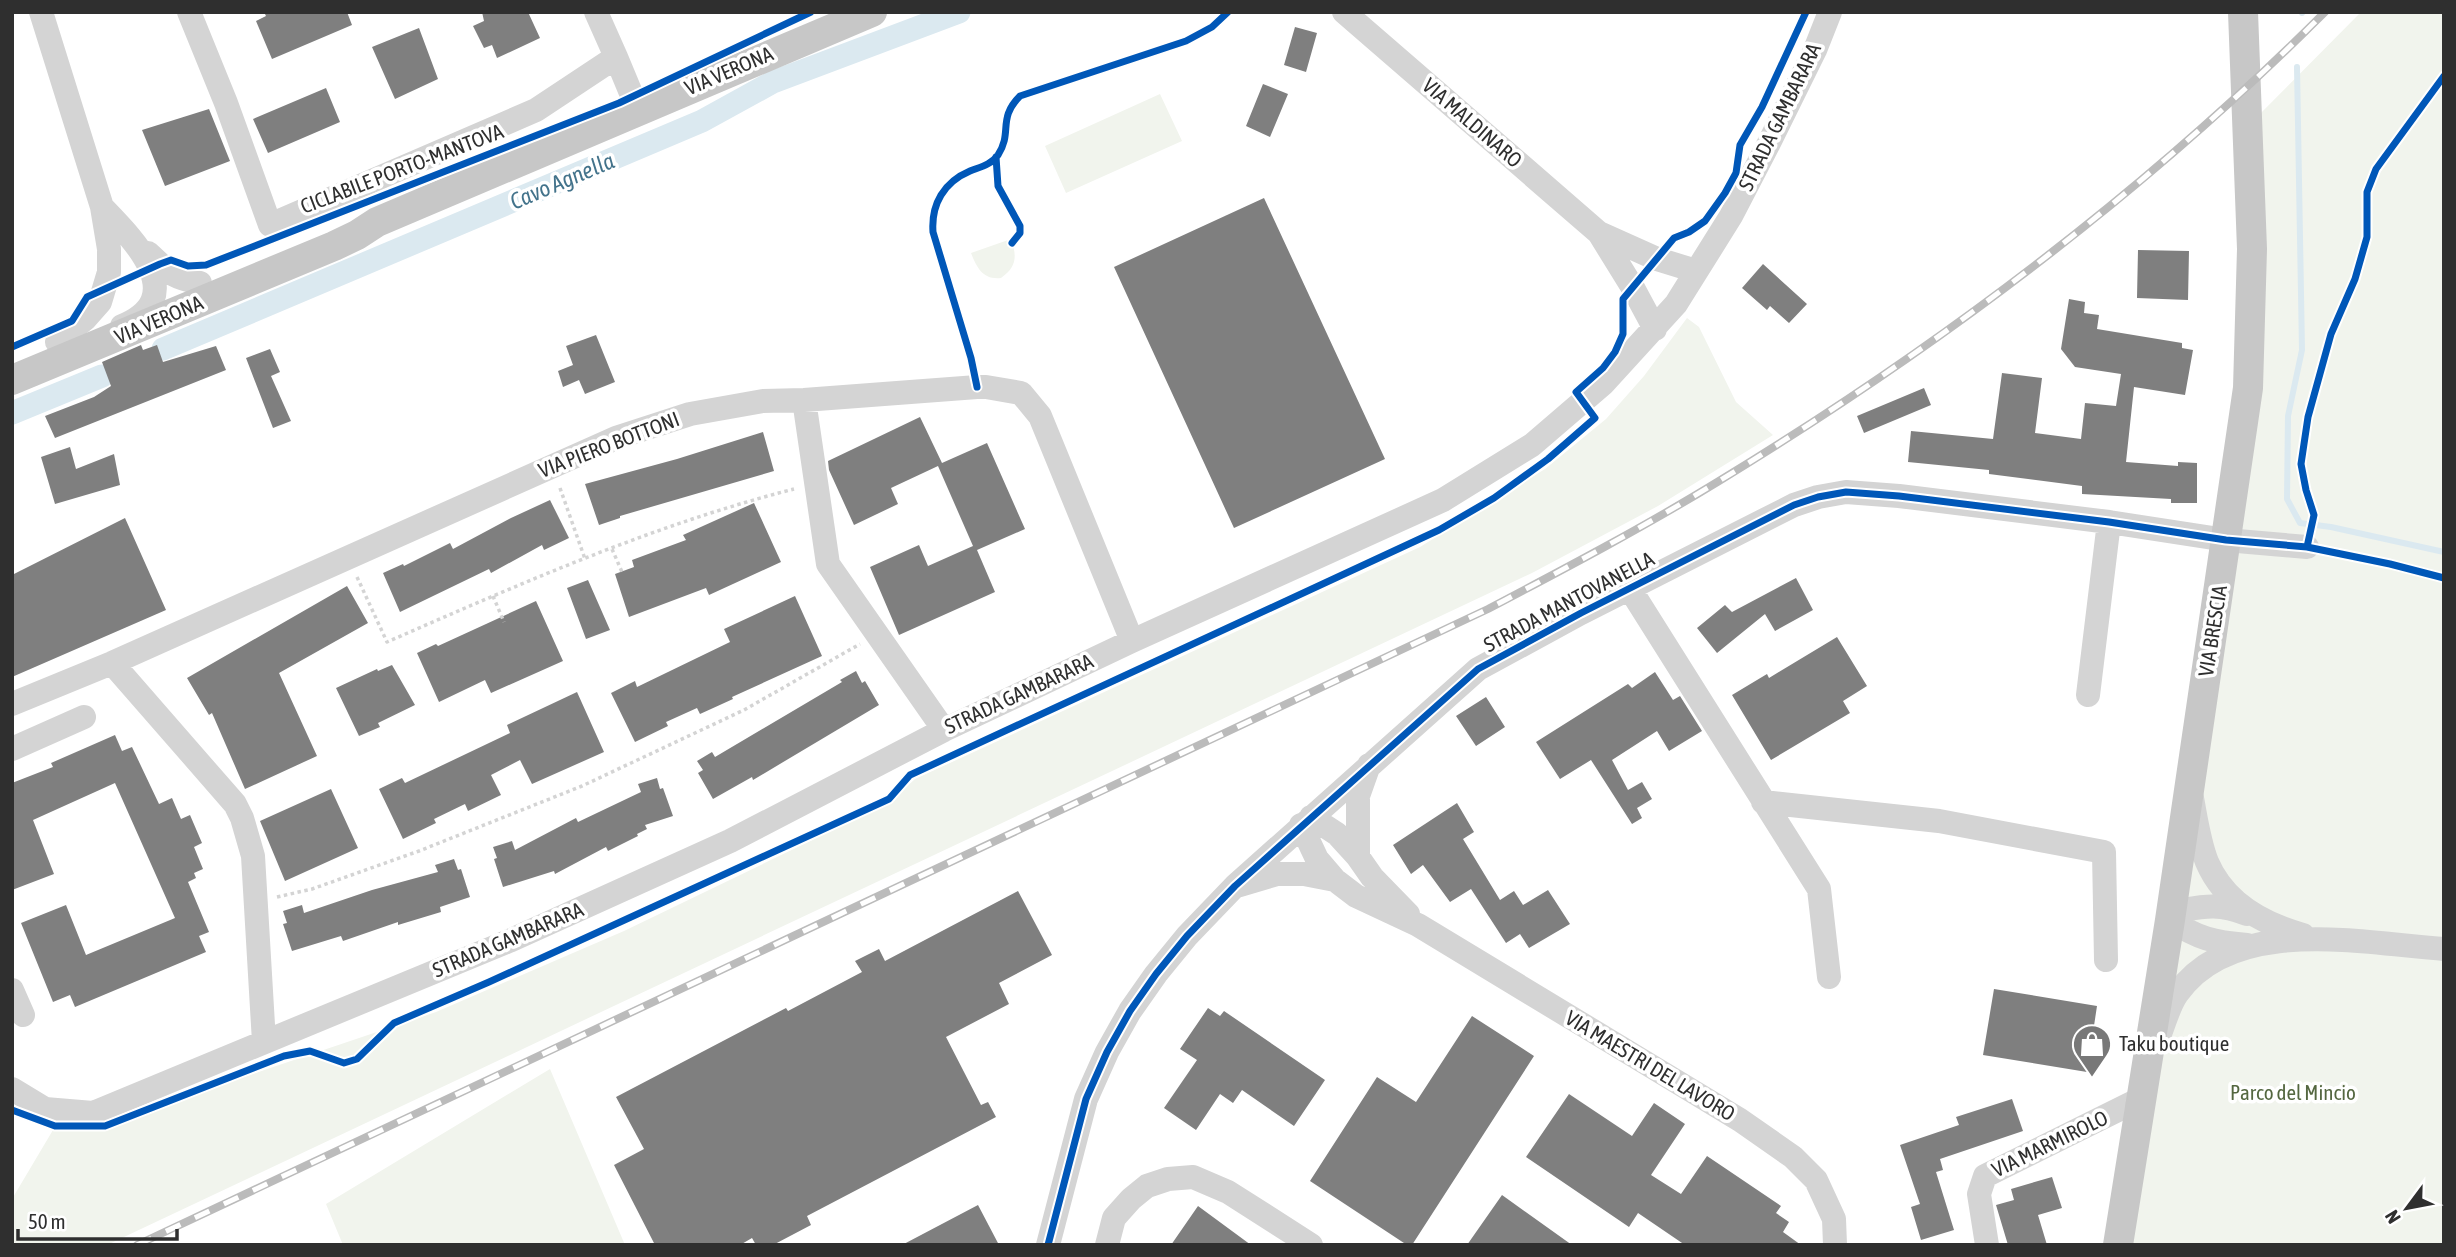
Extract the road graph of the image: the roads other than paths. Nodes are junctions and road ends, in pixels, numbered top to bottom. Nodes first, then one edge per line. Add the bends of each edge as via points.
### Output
1 (41, 12) edge
2 (189, 12) edge
3 (596, 12) edge
4 (846, 12) edge
5 (872, 12) edge
6 (1344, 12) edge
7 (1830, 12) edge
8 (2244, 12) edge
9 (820, 33) junction
10 (616, 57) junction
11 (638, 110) junction
12 (102, 207) junction
13 (377, 222) junction
14 (1599, 233) junction
15 (131, 238) junction
16 (303, 259) junction
17 (1696, 271) junction
18 (109, 272) junction
19 (200, 283) junction
20 (141, 310) junction
21 (1655, 329) junction
22 (57, 342) junction
23 (13, 373) edge
24 (804, 400) junction
25 (2109, 522) junction
26 (2226, 540) junction
27 (2307, 547) dead end
28 (1630, 589) junction
29 (1132, 640) junction
30 (112, 663) junction
31 (2088, 695) dead end
32 (12, 704) edge
33 (84, 717) dead end
34 (944, 730) junction
35 (12, 749) edge
36 (1370, 764) junction
37 (2189, 781) junction
38 (1763, 802) junction
39 (1306, 821) junction
40 (1358, 857) junction
41 (1335, 880) junction
42 (1235, 886) junction
43 (2170, 916) junction
44 (2258, 919) junction
45 (1418, 925) junction
46 (2317, 939) junction
47 (2250, 946) junction
48 (2444, 949) edge
49 (2106, 960) dead end
50 (1829, 977) dead end
51 (12, 990) edge
52 (23, 1014) dead end
53 (264, 1042) junction
54 (2147, 1065) junction
55 (12, 1089) edge
56 (2140, 1100) junction
57 (1048, 1245) edge
58 (1107, 1245) edge
59 (1311, 1245) edge
60 (1835, 1245) edge
61 (1987, 1245) edge
62 (2118, 1245) edge

1 - 12 street
2 - 10 street via 270,225 536,110
3 - 10 street
4 - 9 main road, VIA VERONA
5 - 9 main road, VIA VERONA
6 - 14 street, VIA MALDINARO
7 - 17 street, STRADA GAMBARARA via 1770,141
8 - 26 main road, VIA BRESCIA via 2252,249 2248,388
9 - 11 main road, VIA VERONA
10 - 11 street
11 - 13 main road, VIA VERONA
12 - 15 street
12 - 18 street
13 - 16 main road, VIA VERONA
13 - 19 main road, VIA VERONA via 296,241
14 - 17 street, VIA MALDINARO
14 - 21 street, VIA MALDINARO
15 - 19 street via 167,273
15 - 20 street via 154,276 156,289
16 - 20 street, VIA VERONA
16 - 23 main road, VIA VERONA
17 - 21 street, STRADA GAMBARARA
18 - 20 street via 120,296
18 - 22 street via 100,302
19 - 20 main road, VIA VERONA
20 - 22 main road, VIA VERONA
20 - 23 street, VIA VERONA via 127,324
21 - 29 street, STRADA GAMBARARA via 1602,384 1532,445 1443,500
22 - 23 main road, VIA VERONA
24 - 29 street, VIA PIERO BOTTONI via 986,387 1021,394 1041,416
24 - 30 street, VIA PIERO BOTTONI via 763,401 690,414 616,438
24 - 34 street via 828,564
25 - 26 street, STRADA MANTOVANELLA
25 - 28 street, STRADA MANTOVANELLA via 1846,492 1794,505
25 - 31 street
26 - 27 street, STRADA MANTOVANELLA
26 - 37 main road, VIA BRESCIA
28 - 36 street, STRADA MANTOVANELLA via 1478,669
28 - 38 street
29 - 34 street, STRADA GAMBARARA
30 - 32 street, VIA PIERO BOTTONI
30 - 53 street via 235,804 242,818 253,856
33 - 35 street
34 - 53 street, STRADA GAMBARARA via 730,841 509,942
36 - 39 street, STRADA MANTOVANELLA
36 - 40 street via 1358,796
37 - 43 main road, VIA BRESCIA
37 - 44 street via 2207,863 2228,893
38 - 49 street via 1939,821 2104,852
38 - 50 street via 1819,889
39 - 40 street via 1337,834
39 - 41 street via 1317,859
39 - 42 street, STRADA MANTOVANELLA
40 - 45 street
41 - 42 street via 1277,874
41 - 45 street via 1356,896
42 - 57 street, STRADA MANTOVANELLA via 1156,974 1107,1052 1086,1099
43 - 44 street via 2207,905 2232,908
43 - 47 street via 2193,935
43 - 54 main road, VIA BRESCIA
44 - 46 street
45 - 60 street, VIA MAESTRI DEL LAVORO via 1740,1120 1793,1157 1816,1180 1834,1219
46 - 47 street
46 - 48 street
47 - 54 street via 2213,961 2176,995
51 - 52 street
53 - 55 street, STRADA GAMBARARA via 93,1113 45,1109
54 - 56 main road, VIA BRESCIA
56 - 61 street, VIA MARMIROLO via 1984,1176 1979,1194
56 - 62 main road, VIA BRESCIA
58 - 59 street via 1114,1218 1147,1186 1193,1177 1228,1192

